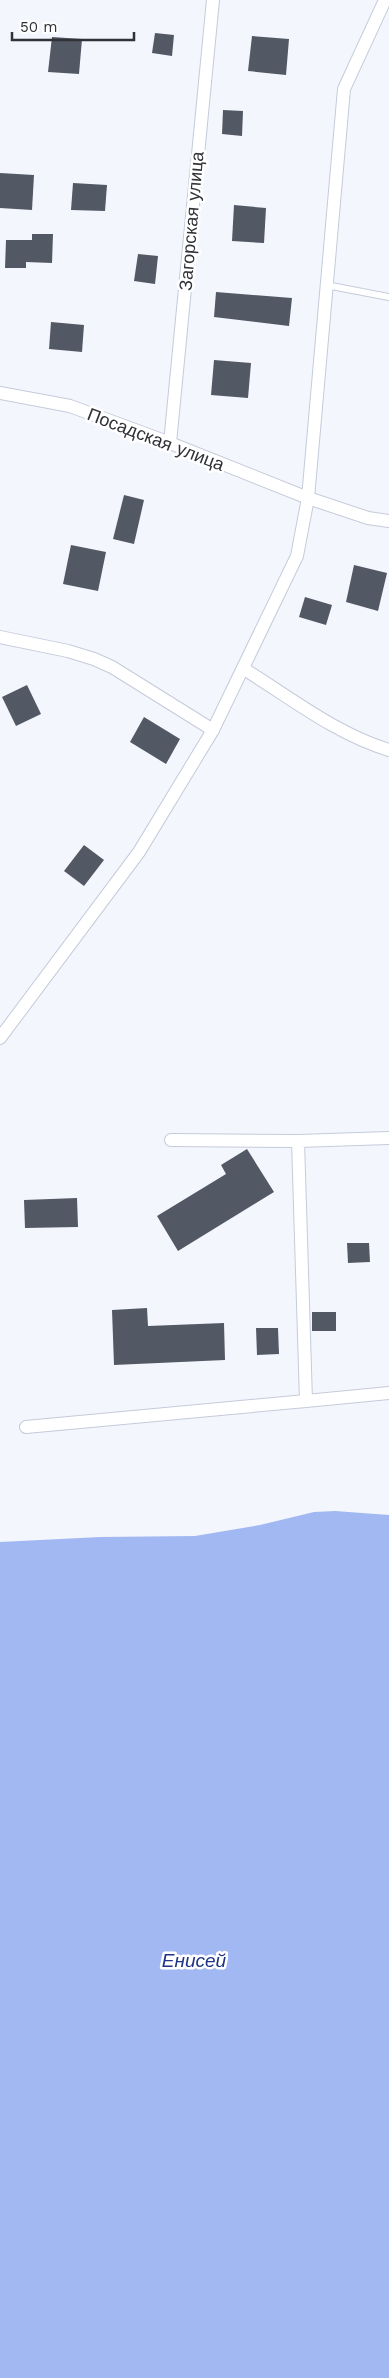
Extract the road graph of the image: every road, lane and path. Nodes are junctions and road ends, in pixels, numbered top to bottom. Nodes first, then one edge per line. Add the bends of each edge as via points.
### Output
1 (213, 0) edge
2 (385, 0) edge
3 (326, 285) junction
4 (389, 297) edge
5 (0, 393) edge
6 (170, 443) junction
7 (308, 498) junction
8 (389, 521) edge
9 (0, 637) edge
10 (244, 669) junction
11 (213, 730) junction
12 (389, 750) edge
13 (0, 1038) edge
14 (389, 1138) edge
15 (171, 1140) dead end
16 (298, 1141) junction
17 (389, 1393) edge
18 (306, 1401) junction
19 (26, 1427) dead end

1 - 6 street, Загорская улица
2 - 3 street via 344,89
3 - 4 lane
3 - 7 street
5 - 6 street, Посадская улица via 70,406
6 - 7 street, Посадская улица
7 - 8 street, Посадская улица via 368,518
7 - 10 street via 297,556
9 - 11 street via 94,659
10 - 11 street
10 - 12 street via 334,727 362,742
11 - 13 street via 139,852
14 - 16 street
15 - 16 street
16 - 18 street
17 - 18 street
18 - 19 street

